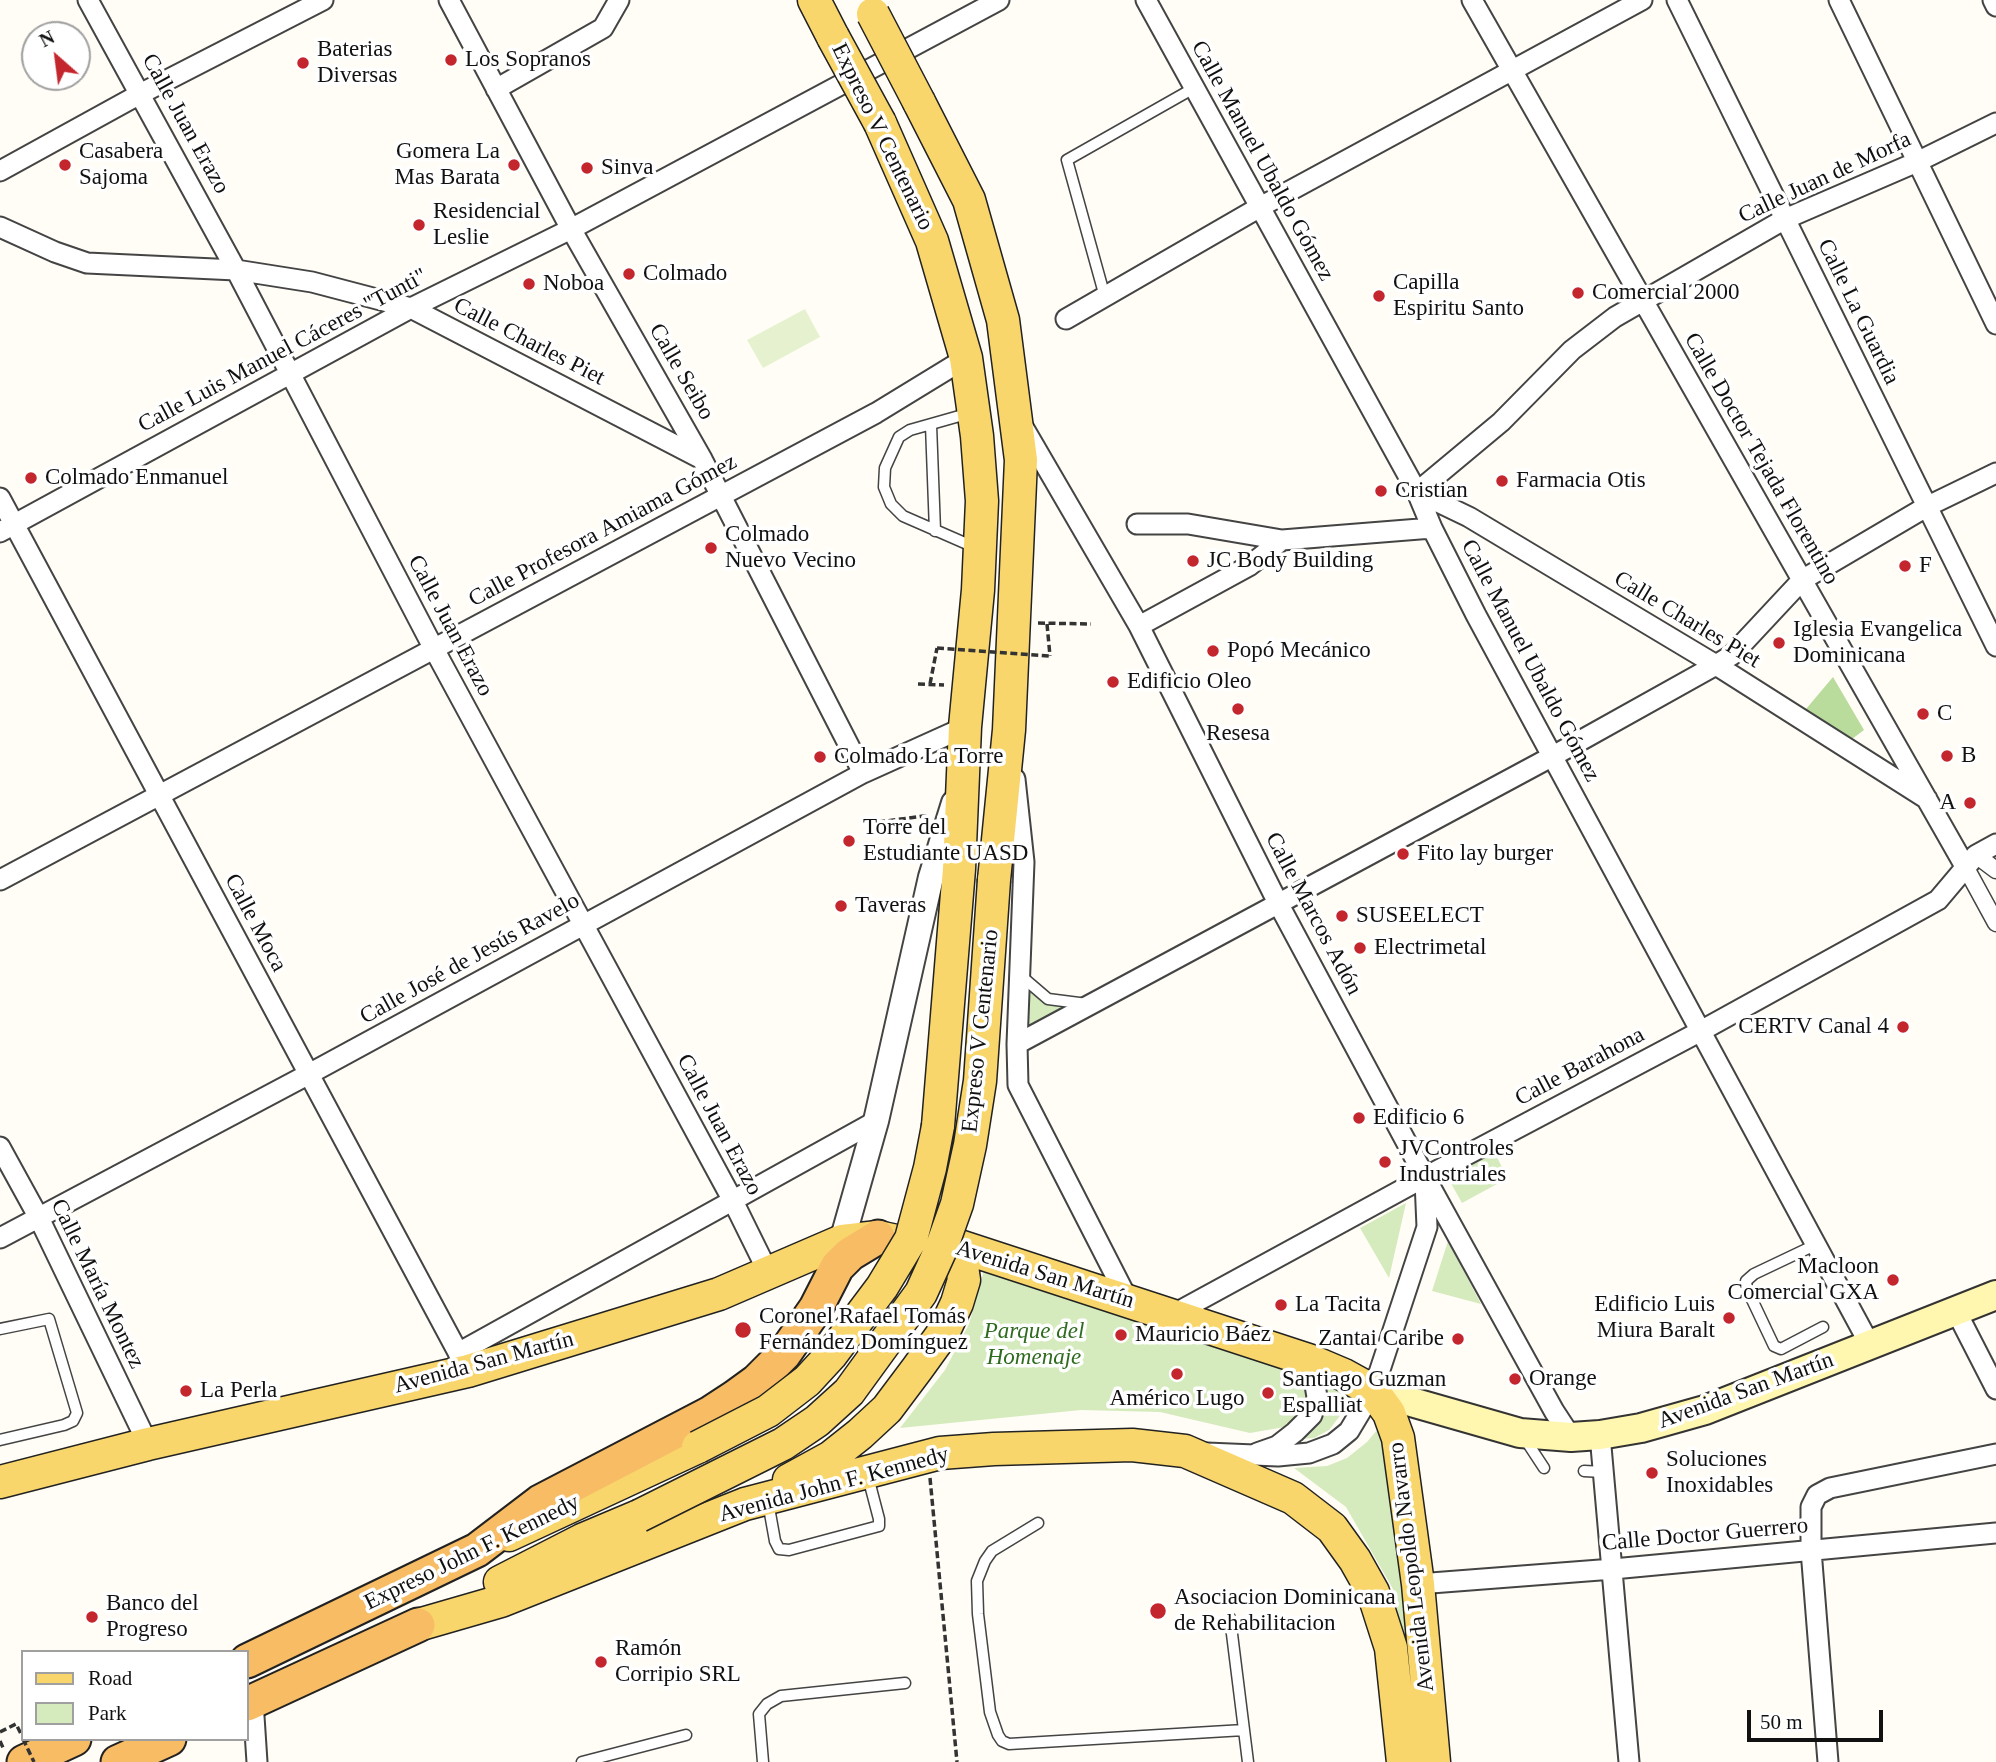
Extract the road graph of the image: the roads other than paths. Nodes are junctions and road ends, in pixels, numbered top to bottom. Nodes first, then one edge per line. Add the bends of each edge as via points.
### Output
1 (88, 0) edge
2 (323, 0) edge
3 (449, 0) edge
4 (619, 0) edge
5 (814, 0) edge
6 (999, 0) edge
7 (1146, 0) edge
8 (1472, 0) edge
9 (1642, 0) edge
10 (1677, 0) edge
11 (1839, 0) edge
12 (1993, 0) edge
13 (1996, 6) edge
14 (869, 7) edge
15 (1511, 70) junction
16 (1194, 88) junction
17 (496, 89) junction
18 (140, 94) junction
19 (1996, 123) edge
20 (1917, 162) junction
21 (0, 171) edge
22 (1260, 207) junction
23 (1785, 219) junction
24 (0, 228) edge
25 (571, 229) junction
26 (236, 270) junction
27 (1105, 297) junction
28 (1642, 301) junction
29 (411, 309) junction
30 (1066, 319) dead end
31 (1996, 324) edge
32 (966, 358) junction
33 (291, 373) junction
34 (974, 412) junction
35 (1014, 412) junction
36 (931, 425) junction
37 (702, 459) junction
38 (1996, 473) edge
39 (1417, 492) junction
40 (720, 496) junction
41 (0, 498) edge
42 (1926, 507) junction
43 (1137, 524) dead end
44 (7, 528) edge
45 (1432, 528) junction
46 (935, 531) junction
47 (1282, 540) junction
48 (980, 550) junction
49 (1802, 580) junction
50 (1139, 626) junction
51 (1996, 646) edge
52 (434, 649) junction
53 (1716, 665) junction
54 (965, 727) junction
55 (1009, 730) junction
56 (1553, 756) junction
57 (863, 773) junction
58 (963, 776) junction
59 (159, 795) junction
60 (1927, 799) junction
61 (1996, 845) edge
62 (1971, 862) junction
63 (1996, 870) edge
64 (0, 880) edge
65 (1278, 903) junction
66 (1996, 923) edge
67 (583, 925) junction
68 (1020, 975) junction
69 (1091, 1004) junction
70 (1699, 1032) junction
71 (1017, 1044) junction
72 (309, 1074) junction
73 (876, 1121) junction
74 (0, 1147) edge
75 (1425, 1177) junction
76 (732, 1199) junction
77 (39, 1218) junction
78 (878, 1237) junction
79 (0, 1238) edge
80 (842, 1241) junction
81 (1815, 1245) junction
82 (959, 1246) junction
83 (769, 1274) junction
84 (1996, 1295) edge
85 (1128, 1300) junction
86 (1956, 1311) junction
87 (1172, 1315) junction
88 (1823, 1327) dead end
89 (0, 1329) edge
90 (1870, 1345) junction
91 (1311, 1361) junction
92 (463, 1362) junction
93 (1996, 1389) edge
94 (1373, 1391) junction
95 (1520, 1433) junction
96 (1600, 1435) junction
97 (1571, 1437) junction
98 (0, 1440) edge
99 (148, 1444) junction
100 (698, 1447) joint
101 (1185, 1451) junction
102 (1996, 1454) edge
103 (1250, 1456) junction
104 (1544, 1468) dead end
105 (866, 1472) junction
106 (0, 1482) edge
107 (756, 1501) junction
108 (639, 1516) joint
109 (1038, 1522) dead end
110 (1996, 1533) edge
111 (477, 1550) junction
112 (1811, 1550) junction
113 (1613, 1569) junction
114 (1418, 1584) junction
115 (1230, 1618) dead end
116 (418, 1625) junction
117 (248, 1661) edge
118 (905, 1683) dead end
119 (250, 1702) edge
120 (1244, 1730) junction
121 (686, 1735) dead end
122 (70, 1741) edge
123 (165, 1741) edge
124 (24, 1762) edge
125 (118, 1762) edge
126 (257, 1762) edge
127 (582, 1762) edge
128 (763, 1762) edge
129 (1248, 1762) edge
130 (1403, 1762) edge
131 (1434, 1762) edge
132 (1629, 1762) edge
133 (1828, 1762) edge

1 - 18 street, Calle Juan Erazo
2 - 18 street
3 - 17 street, Calle Seibo
4 - 17 street via 603,28
5 - 32 main road, Expreso V Centenario, bridge via 880,123 932,240
6 - 25 street, Calle Luis Manuel Cáceres "Tunti"
7 - 16 street, Calle Manuel Ubaldo Gómez
8 - 15 street, Calle Doctor Tejada Florentino
9 - 15 street
10 - 23 street, Calle La Guardia
11 - 20 street
12 - 13 street
14 - 35 main road, Expreso V Centenario, bridge via 969,200 1003,320
15 - 22 street
15 - 28 street, Calle Doctor Tejada Florentino
16 - 22 street, Calle Manuel Ubaldo Gómez
16 - 27 lane via 1067,160
17 - 25 street, Calle Seibo
18 - 21 street
18 - 26 street, Calle Juan Erazo
19 - 20 street, Calle Juan de Morfa
20 - 23 street, Calle Juan de Morfa
20 - 31 street
22 - 27 street
22 - 39 street, Calle Manuel Ubaldo Gómez
23 - 28 street, Calle Juan de Morfa
23 - 42 street, Calle La Guardia
24 - 26 street, Calle Charles Piet via 87,263
25 - 29 street, Calle Luis Manuel Cáceres "Tunti"
25 - 37 street, Calle Seibo
26 - 29 street, Calle Charles Piet via 312,282
26 - 33 street, Calle Juan Erazo
27 - 30 street
28 - 39 street, Calle Juan de Morfa via 1572,350 1501,422
28 - 49 street, Calle Doctor Tejada Florentino
29 - 33 street, Calle Luis Manuel Cáceres "Tunti"
29 - 37 street, Calle Charles Piet
32 - 34 main road, Expreso V Centenario
32 - 40 street, Calle Profesora Amiama Gómez via 876,413
33 - 44 street, Calle Luis Manuel Cáceres "Tunti"
33 - 52 street, Calle Juan Erazo
34 - 36 lane
34 - 48 main road, Expreso V Centenario via 982,501
35 - 50 street, Calle Marcos Adón
35 - 55 main road, Expreso V Centenario via 1021,502
36 - 46 lane
36 - 46 lane via 900,437 885,468 884,488 903,516
37 - 40 street, Calle Seibo
38 - 42 street
39 - 45 street, Calle Manuel Ubaldo Gómez
39 - 53 street, Calle Charles Piet via 1469,517
40 - 52 street, Calle Profesora Amiama Gómez
40 - 57 street, Calle Seibo
41 - 44 street, Calle Moca
42 - 49 street
42 - 51 street, Calle La Guardia
43 - 47 street via 1188,523
44 - 59 street, Calle Moca
45 - 47 street
45 - 56 street, Calle Manuel Ubaldo Gómez
46 - 48 lane
47 - 50 street via 1249,566
48 - 54 main road, Expreso V Centenario
49 - 53 street via 1732,655
49 - 60 street, Calle Doctor Tejada Florentino
50 - 65 street, Calle Marcos Adón
52 - 59 street, Calle Profesora Amiama Gómez
52 - 67 street, Calle Juan Erazo
53 - 56 street
53 - 60 street, Calle Charles Piet
54 - 57 street, Calle José de Jesús Ravelo
54 - 58 main road, Expreso V Centenario
55 - 68 street, Expreso V Centenario via 1024,862
55 - 108 main road, Expreso V Centenario, bridge via 980,1081 957,1204 922,1293 849,1392 817,1421 783,1444
56 - 65 street
56 - 70 street, Calle Manuel Ubaldo Gómez
57 - 67 street, Calle José de Jesús Ravelo
58 - 73 street, Expreso V Centenario via 931,877
58 - 100 main road, Expreso V Centenario, bridge via 938,1126 911,1239 882,1287 807,1381 768,1411
59 - 64 street, Calle Profesora Amiama Gómez
59 - 72 street, Calle Moca
60 - 62 street, Calle Doctor Tejada Florentino
61 - 62 street, Calle Barahona
62 - 63 street
62 - 66 street
62 - 70 street, Calle Barahona via 1938,900
65 - 69 street
65 - 75 street, Calle Marcos Adón
67 - 72 street, Calle José de Jesús Ravelo
67 - 76 street, Calle Juan Erazo
68 - 69 lane via 1048,999
68 - 71 street, Expreso V Centenario
69 - 71 street
70 - 75 street, Calle Barahona
70 - 81 street, Calle Manuel Ubaldo Gómez
71 - 85 street, Expreso V Centenario via 1018,1085
72 - 77 street, Calle José de Jesús Ravelo
72 - 92 street, Calle Moca
73 - 76 street
73 - 80 street, Expreso V Centenario
74 - 77 street, Calle María Montez
75 - 87 street, Calle Barahona
75 - 94 street via 1427,1227
75 - 97 street, Calle Marcos Adón
76 - 83 street, Calle Juan Erazo
76 - 92 street
77 - 79 street, Calle José de Jesús Ravelo
77 - 99 street, Calle María Montez
78 - 80 main road, Avenida San Martín
78 - 82 main road, Avenida San Martín
78 - 111 highway via 837,1267 785,1354 757,1381 709,1414 540,1502
80 - 83 main road, Avenida San Martín
81 - 88 lane via 1746,1281 1774,1346 1781,1349
81 - 90 street, Calle Manuel Ubaldo Gómez
82 - 85 main road, Avenida San Martín
82 - 107 main road via 964,1280 957,1303 943,1333 887,1409 831,1457
83 - 92 main road, Avenida San Martín via 719,1294
84 - 86 main road, Avenida San Martín
85 - 87 main road, Avenida San Martín
86 - 90 main road, Avenida San Martín
86 - 93 street
87 - 91 main road, Avenida San Martín
89 - 98 lane via 48,1319 77,1413 64,1425
90 - 96 main road, Avenida San Martín via 1705,1410
91 - 94 main road, Avenida San Martín
91 - 103 street via 1317,1397 1312,1415 1277,1446
92 - 99 main road, Avenida San Martín
94 - 95 main road, Avenida San Martín
94 - 103 street via 1349,1431 1334,1444 1309,1453
94 - 114 main road, Avenida Leopoldo Navarro via 1398,1438
95 - 97 main road, Avenida San Martín
95 - 104 lane
96 - 97 main road, Avenida San Martín
96 - 113 street via 1594,1472
99 - 106 main road, Avenida San Martín
100 - 111 main road, Expreso John F. Kennedy
101 - 103 street
101 - 105 main road, Avenida John F. Kennedy via 1132,1445 994,1449 940,1453
101 - 130 main road, Avenida Leopoldo Navarro via 1293,1498 1332,1528 1355,1560 1373,1592 1391,1648
102 - 112 street, Calle Doctor Guerrero via 1830,1488 1817,1495 1811,1507
105 - 107 main road, Avenida John F. Kennedy
105 - 107 lane via 879,1519 879,1526 868,1530 779,1549
107 - 116 main road, Avenida John F. Kennedy via 501,1601
108 - 116 main road, Expreso John F. Kennedy via 582,1540
109 - 120 lane via 992,1551 977,1581 990,1712 1002,1741
110 - 112 street, Calle Doctor Guerrero
111 - 117 highway, Expreso John F. Kennedy
112 - 113 street, Calle Doctor Guerrero
112 - 133 street
113 - 114 street, Calle Doctor Guerrero
113 - 132 street
114 - 131 main road, Avenida Leopoldo Navarro
115 - 120 lane
116 - 119 highway, Expreso John F. Kennedy
118 - 128 lane via 780,1696 758,1714
119 - 126 street
120 - 129 lane
121 - 127 lane
122 - 124 highway
123 - 125 highway

